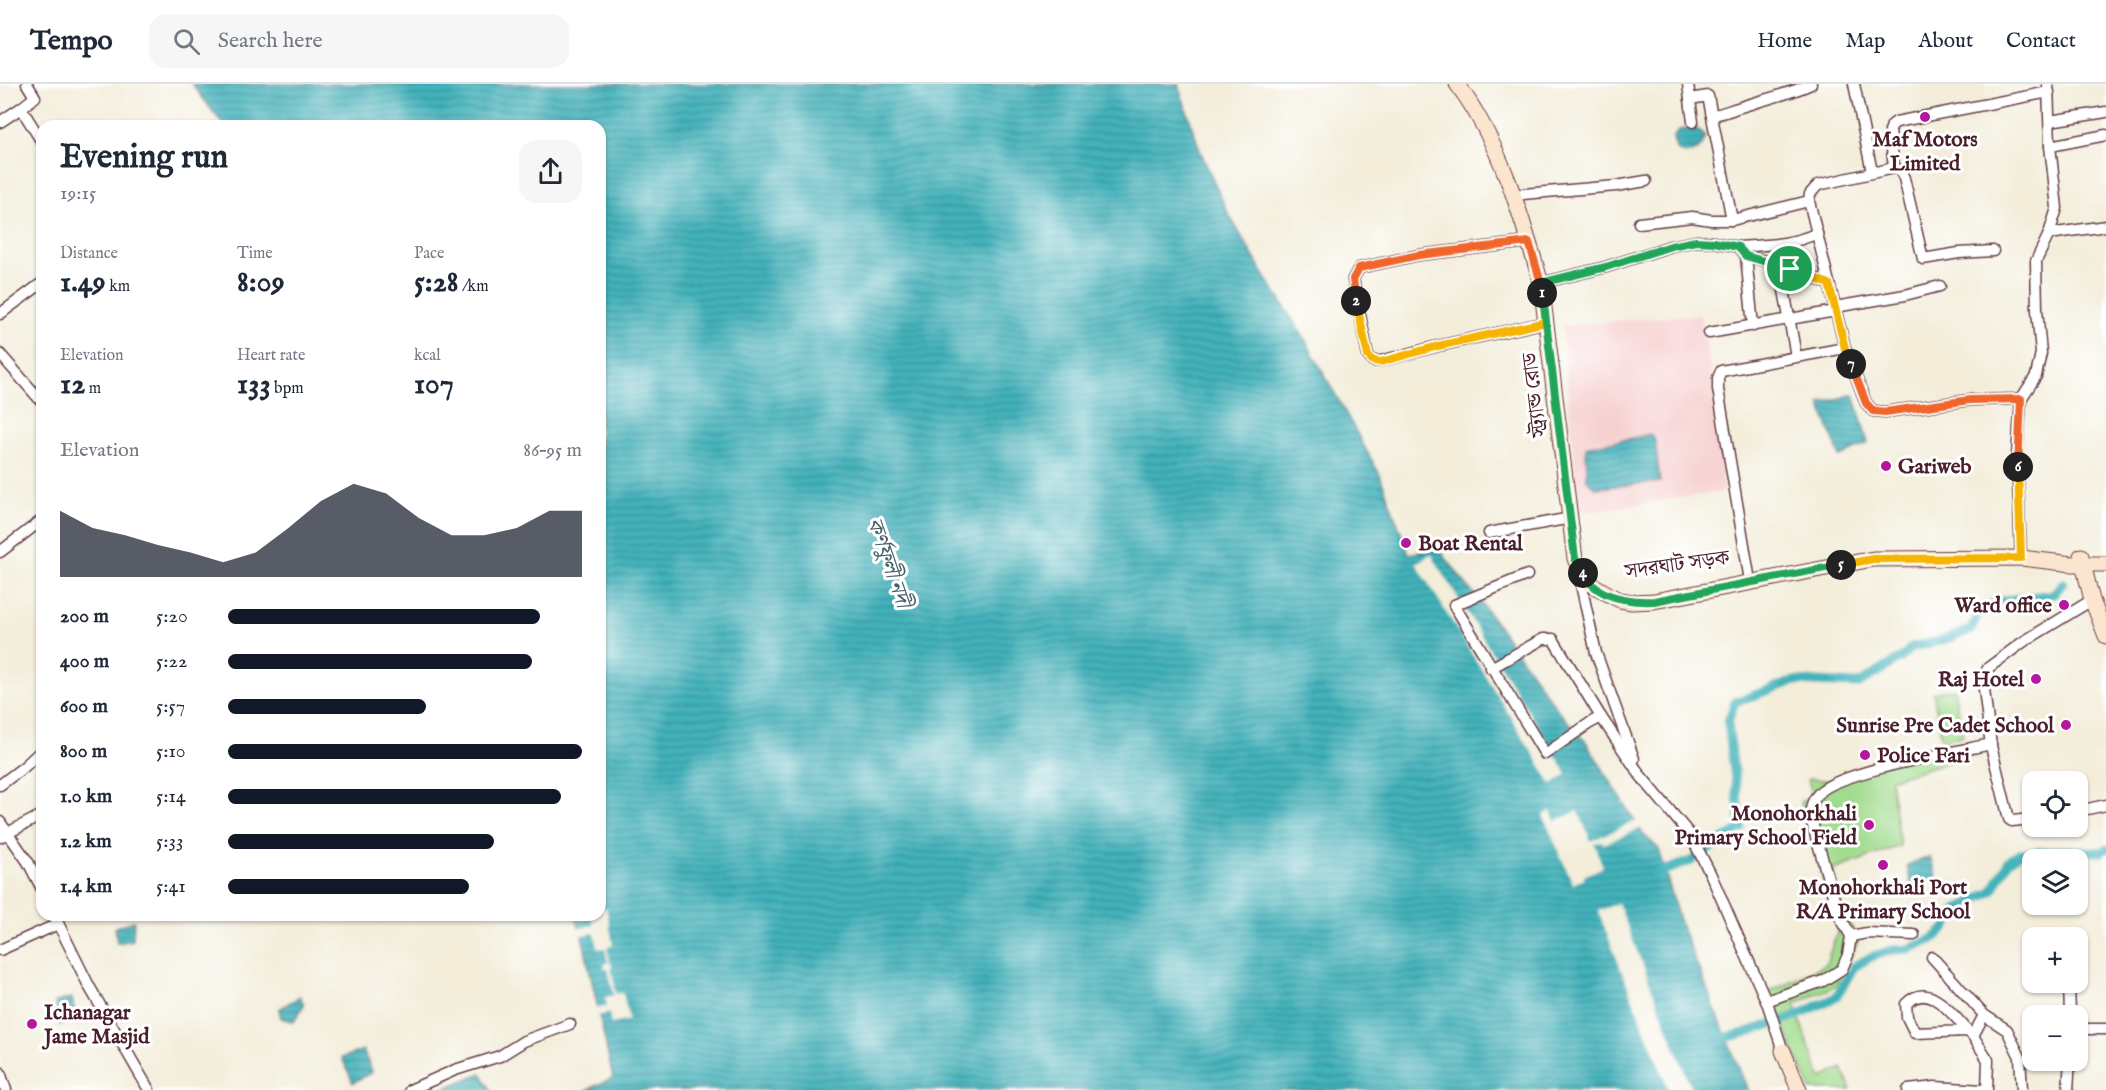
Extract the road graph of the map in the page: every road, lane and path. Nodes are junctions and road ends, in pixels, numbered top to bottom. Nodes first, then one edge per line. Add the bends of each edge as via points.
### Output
1 (27, 84) edge
2 (1457, 84) edge
3 (1688, 84) edge
4 (1811, 84) edge
5 (1854, 84) edge
6 (2049, 88) edge
7 (1690, 99) junction
8 (21, 108) junction
9 (2106, 112) edge
10 (1712, 115) junction
11 (2050, 121) junction
12 (0, 122) edge
13 (1693, 122) dead end
14 (36, 132) edge
15 (2106, 135) edge
16 (2050, 146) junction
17 (1894, 168) junction
18 (1872, 172) junction
19 (1646, 181) dead end
20 (1512, 195) junction
21 (1809, 201) junction
22 (1732, 220) junction
23 (1639, 223) dead end
24 (2106, 226) edge
25 (1817, 233) junction
26 (2049, 234) junction
27 (1529, 242) junction
28 (1738, 247) junction
29 (1993, 250) dead end
30 (1746, 256) junction
31 (1790, 269) junction
32 (1541, 283) junction
33 (1829, 284) junction
34 (1940, 286) dead end
35 (36, 287) edge
36 (1835, 309) junction
37 (0, 314) edge
38 (1788, 319) junction
39 (1546, 322) junction
40 (1753, 326) junction
41 (1709, 333) dead end
42 (1845, 348) junction
43 (0, 354) edge
44 (1796, 356) junction
45 (36, 395) edge
46 (2021, 399) junction
47 (1570, 518) junction
48 (36, 525) edge
49 (1489, 533) dead end
50 (0, 552) edge
51 (2021, 554) junction
52 (2106, 557) edge
53 (1575, 558) junction
54 (2082, 560) junction
55 (2106, 564) edge
56 (1527, 574) dead end
57 (1749, 578) junction
58 (1610, 595) joint
59 (2092, 600) junction
60 (2106, 636) edge
61 (1491, 668) junction
62 (1601, 717) junction
63 (1991, 744) junction
64 (36, 756) edge
65 (1640, 775) junction
66 (0, 785) edge
67 (2106, 805) edge
68 (2088, 809) edge
69 (36, 818) edge
70 (2022, 820) edge
71 (0, 822) edge
72 (4, 835) edge
73 (36, 880) edge
74 (54, 921) edge
75 (56, 921) edge
76 (1914, 935) dead end
77 (1851, 936) junction
78 (0, 950) edge
79 (1932, 957) dead end
80 (1767, 1003) junction
81 (1984, 1014) junction
82 (570, 1024) dead end
83 (2088, 1029) edge
84 (2106, 1029) edge
85 (1971, 1033) junction
86 (1783, 1051) joint
87 (2069, 1071) edge
88 (0, 1072) edge
89 (1936, 1089) edge
90 (6, 1090) edge
91 (149, 1090) edge
92 (410, 1090) edge
93 (1799, 1090) edge
94 (1908, 1090) edge
95 (1985, 1090) edge
96 (2022, 1090) edge
97 (2068, 1090) edge

1 - 8 street via 35,97
2 - 20 main road, স্ট্র্যান্ড রোড via 1491,137
3 - 7 street
4 - 10 street
5 - 18 street
6 - 11 street
6 - 17 street via 1896,122 1890,130
7 - 10 street via 1707,95
7 - 13 street
8 - 12 street
8 - 14 street
9 - 11 street
10 - 22 street
11 - 16 street
15 - 16 street
16 - 26 street via 2057,207
17 - 18 street
17 - 29 street via 1904,178 1923,259
18 - 21 street via 1818,185
19 - 20 street
20 - 27 main road, স্ট্র্যান্ড রোড
21 - 22 street
21 - 25 street
22 - 23 street via 1692,217
24 - 26 street
25 - 28 street via 1779,243
25 - 33 street
26 - 46 street via 2036,261 2041,353 2036,376
27 - 32 main road, স্ট্র্যান্ড রোড
27 - 39 street via 1419,255 1359,268 1353,279 1358,313 1368,356 1381,362
28 - 30 street
28 - 32 street via 1696,241
30 - 31 street
30 - 40 street
31 - 33 street
31 - 38 street via 1784,290
32 - 39 main road, স্ট্র্যান্ড রোড
33 - 36 street
34 - 36 street
35 - 37 street
36 - 38 street
36 - 42 street
38 - 40 street
38 - 44 street
39 - 47 main road, স্ট্র্যান্ড রোড
40 - 41 street
42 - 44 street
42 - 46 street via 1866,403 1873,411 1970,400
43 - 45 street
44 - 57 street via 1721,371 1718,378
46 - 51 street via 2017,456
47 - 49 street
47 - 53 main road, স্ট্র্যান্ড রোড
48 - 50 street
51 - 54 main road, সদরঘাট সড়ক
51 - 57 main road, সদরঘাট সড়ক via 1873,559
52 - 54 main road, সদরঘাট সড়ক
53 - 58 main road, স্ট্র্যান্ড রোড via 1588,582
53 - 65 street via 1596,653
54 - 55 main road, সদরঘাট সড়ক
54 - 59 main road
56 - 61 street via 1454,605
57 - 58 main road, সদরঘাট সড়ক via 1654,601 1632,602
59 - 60 main road
59 - 63 street via 1988,668 1983,681
61 - 62 street via 1543,639 1553,639
61 - 62 street via 1545,754
62 - 65 street
63 - 70 street via 2008,819
63 - 77 street via 1861,774 1818,793 1810,811 1811,819 1838,913
64 - 66 street
65 - 80 street via 1691,836
67 - 68 street
69 - 72 street
71 - 72 street
72 - 73 street
74 - 78 street
75 - 91 street
76 - 77 street
77 - 80 street via 1842,969 1823,981
79 - 81 street
80 - 86 street
81 - 85 street
81 - 96 street via 2007,1030 2020,1057
82 - 92 street
83 - 84 street
85 - 85 street via 1935,998 1921,995 1906,1004 1915,1033
85 - 95 street via 1988,1060
86 - 93 main road
87 - 97 street
88 - 90 street
89 - 94 street
89 - 95 street

